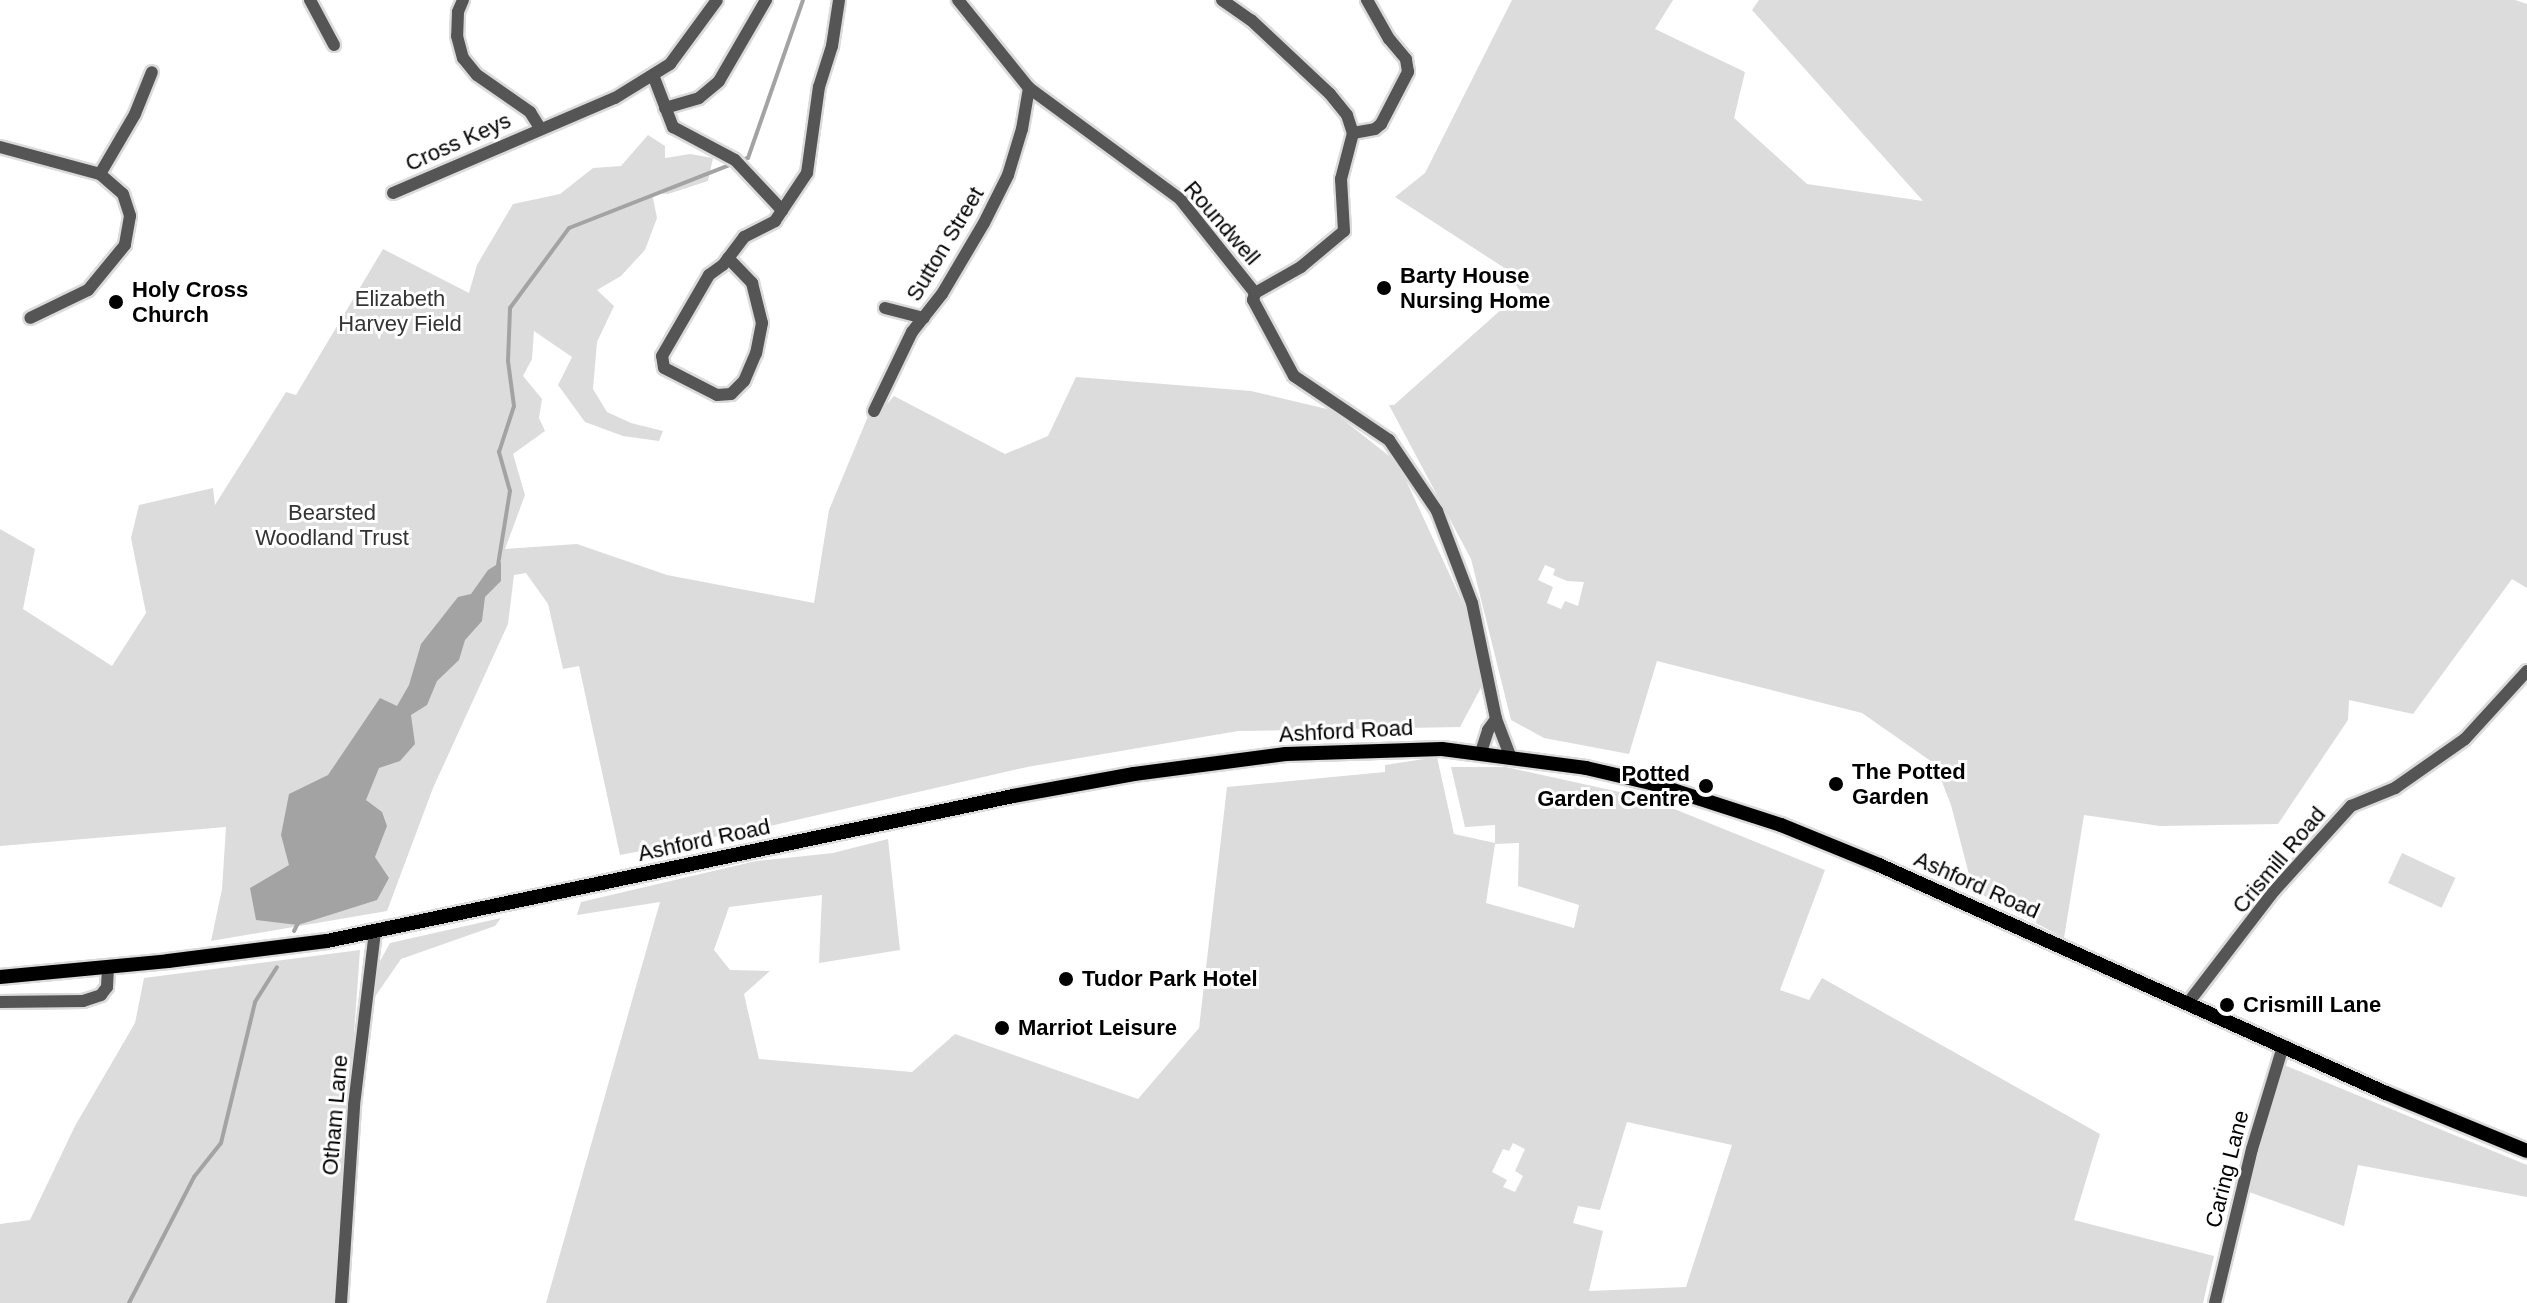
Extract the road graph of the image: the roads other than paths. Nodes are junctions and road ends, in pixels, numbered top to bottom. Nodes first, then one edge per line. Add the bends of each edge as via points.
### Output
1 (310, 0) edge
2 (463, 0) edge
3 (717, 0) edge
4 (766, 0) edge
5 (839, 0) edge
6 (958, 0) edge
7 (1222, 0) edge
8 (1369, 1) edge
9 (1238, 4) edge
10 (334, 45) dead end
11 (152, 72) dead end
12 (653, 75) junction
13 (1029, 88) junction
14 (665, 108) junction
15 (540, 128) junction
16 (1353, 133) junction
17 (0, 147) edge
18 (100, 174) junction
19 (393, 193) dead end
20 (782, 210) junction
21 (728, 258) junction
22 (1255, 293) junction
23 (885, 308) dead end
24 (30, 318) dead end
25 (924, 318) junction
26 (874, 411) dead end
27 (2527, 671) edge
28 (1496, 719) junction
29 (1481, 752) junction
30 (1510, 755) junction
31 (375, 931) junction
32 (108, 967) junction
33 (0, 977) edge
34 (0, 1002) edge
35 (2188, 1003) junction
36 (2283, 1046) junction
37 (2527, 1151) edge
38 (341, 1303) edge
39 (2215, 1303) edge

1 - 10 street
2 - 15 street, Cross Keys via 457,36 463,58 477,75 530,112
3 - 12 street, Cross Keys via 670,64
4 - 14 street via 719,81 699,98
5 - 20 street via 807,173
6 - 13 street, Roundwell
7 - 9 street
8 - 16 street via 1406,59 1408,72 1381,124
9 - 16 street via 1330,94
11 - 18 street
12 - 14 street
12 - 15 street, Cross Keys via 615,98
13 - 22 street, Roundwell via 1180,199
13 - 25 street, Sutton Street via 1008,175
14 - 20 street via 673,127 735,160
15 - 19 street, Cross Keys
16 - 22 street via 1341,179 1344,231 1308,262
17 - 18 street
18 - 24 street via 129,207 125,245 82,296
20 - 21 street via 775,221 744,237
21 - 21 street via 752,283 762,323 744,381 731,394 717,395 664,368 662,356 692,299
22 - 28 street, Roundwell via 1253,300 1294,376 1389,440 1437,511 1472,603
23 - 25 street
25 - 26 street, Sutton Street
27 - 35 street, Crismill Road via 2465,739 2395,788 2351,806 2274,891
28 - 29 street
28 - 30 street, Roundwell
29 - 30 main road, Ashford Road
29 - 31 main road, Ashford Road via 1332,751 1134,774
30 - 35 main road, Ashford Road via 1651,783 1781,825
31 - 32 main road, Ashford Road via 297,946
31 - 38 street, Otham Lane via 354,1105
32 - 33 main road, Ashford Road
32 - 34 street via 107,987 83,1001
35 - 36 main road, Ashford Road
36 - 37 main road, Ashford Road
36 - 39 street, Caring Lane

